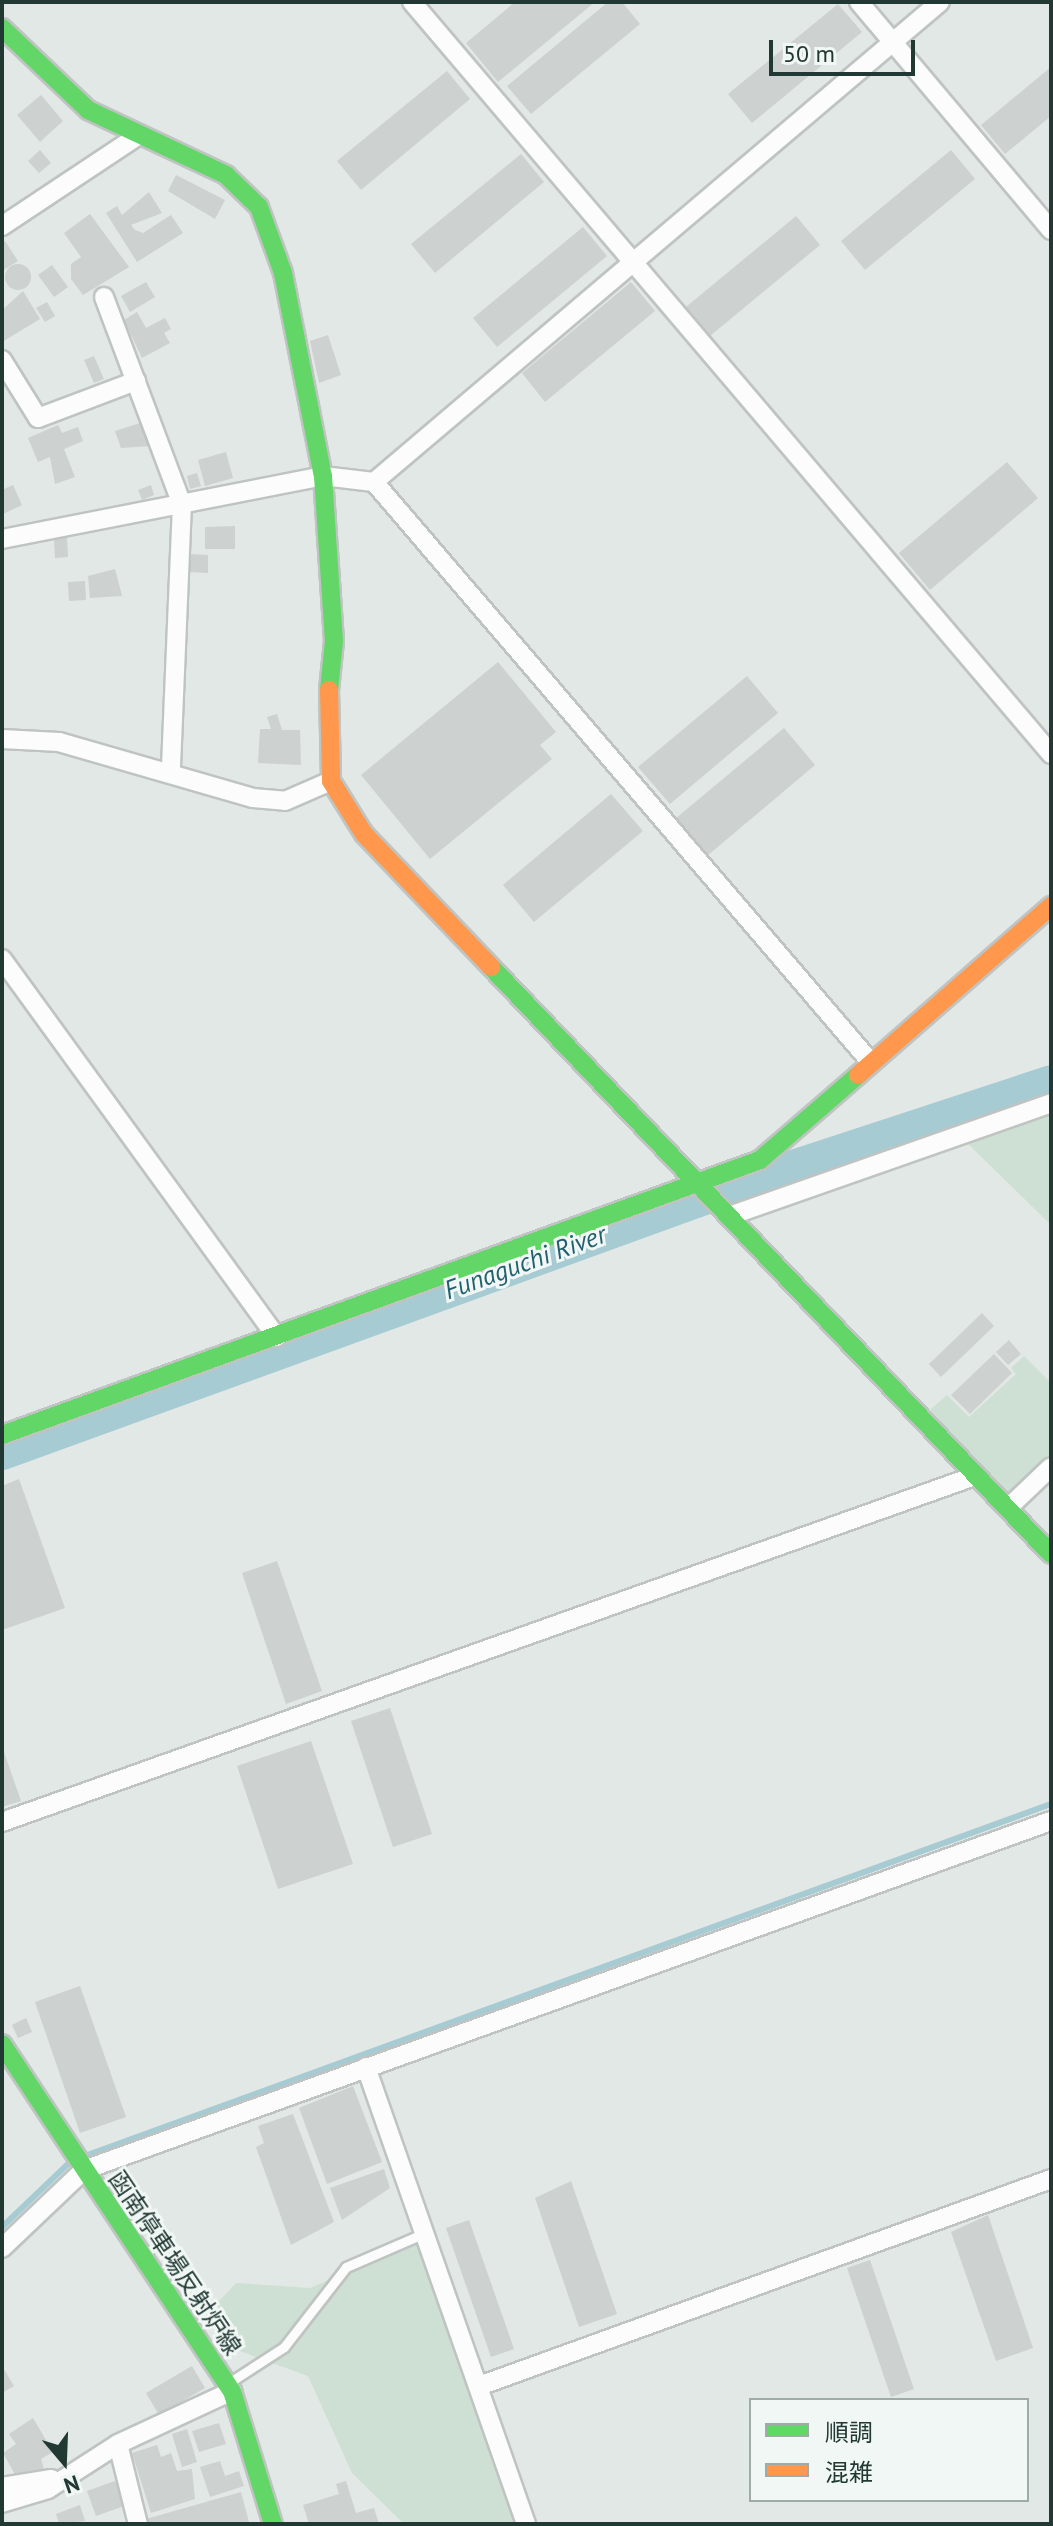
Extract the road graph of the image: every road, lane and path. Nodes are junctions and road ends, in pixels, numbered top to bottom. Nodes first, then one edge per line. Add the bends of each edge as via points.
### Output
1 (412, 2) edge
2 (859, 2) edge
3 (940, 2) edge
4 (2, 28) edge
5 (894, 43) junction
6 (139, 135) junction
7 (2, 226) edge
8 (1051, 230) edge
9 (633, 262) junction
10 (104, 297) dead end
11 (2, 360) edge
12 (136, 381) junction
13 (323, 476) junction
14 (374, 482) junction
15 (182, 504) junction
16 (2, 539) edge
17 (2, 739) edge
18 (1051, 754) edge
19 (171, 771) junction
20 (331, 781) junction
21 (1051, 906) edge
22 (2, 959) edge
23 (868, 1059) junction
24 (1051, 1103) edge
25 (701, 1187) junction
26 (732, 1215) junction
27 (277, 1337) junction
28 (2, 1435) edge
29 (1051, 1467) edge
30 (975, 1476) junction
31 (1008, 1508) junction
32 (1051, 1554) edge
33 (1051, 1821) edge
34 (2, 1822) edge
35 (2, 2044) edge
36 (366, 2067) junction
37 (80, 2163) junction
38 (1051, 2179) edge
39 (425, 2233) junction
40 (2, 2248) edge
41 (479, 2386) junction
42 (229, 2388) junction
43 (118, 2444) junction
44 (66, 2477) junction
45 (2, 2487) edge
46 (2, 2503) edge
47 (138, 2524) edge
48 (273, 2524) edge
49 (526, 2524) edge

1 - 9 street
2 - 5 street
3 - 5 street
4 - 6 street via 88,110
5 - 8 street
5 - 9 street
6 - 7 street
6 - 13 street via 226,175 259,207 283,273
9 - 14 street
9 - 18 street
10 - 12 street
11 - 12 street via 38,418
12 - 15 street
13 - 14 street
13 - 15 street
13 - 20 street via 334,641 325,731
14 - 23 street
15 - 16 street
15 - 19 street
17 - 19 street via 59,742
19 - 20 street via 285,801
20 - 25 street via 364,834
21 - 23 street
22 - 27 street
23 - 25 street via 760,1160
24 - 26 street
25 - 26 street
25 - 27 street
26 - 30 street
27 - 28 street
29 - 31 street
30 - 31 street
30 - 34 street
31 - 32 street
33 - 36 street
35 - 37 street, 函南停車場反射炉線
36 - 37 street
36 - 39 street
37 - 40 street
37 - 42 street, 函南停車場反射炉線
38 - 41 street
39 - 41 street
39 - 42 lane via 346,2267 293,2339
41 - 49 street
42 - 43 street
42 - 48 street, 函南停車場反射炉線
43 - 44 street
43 - 47 street
44 - 45 street
44 - 46 street

